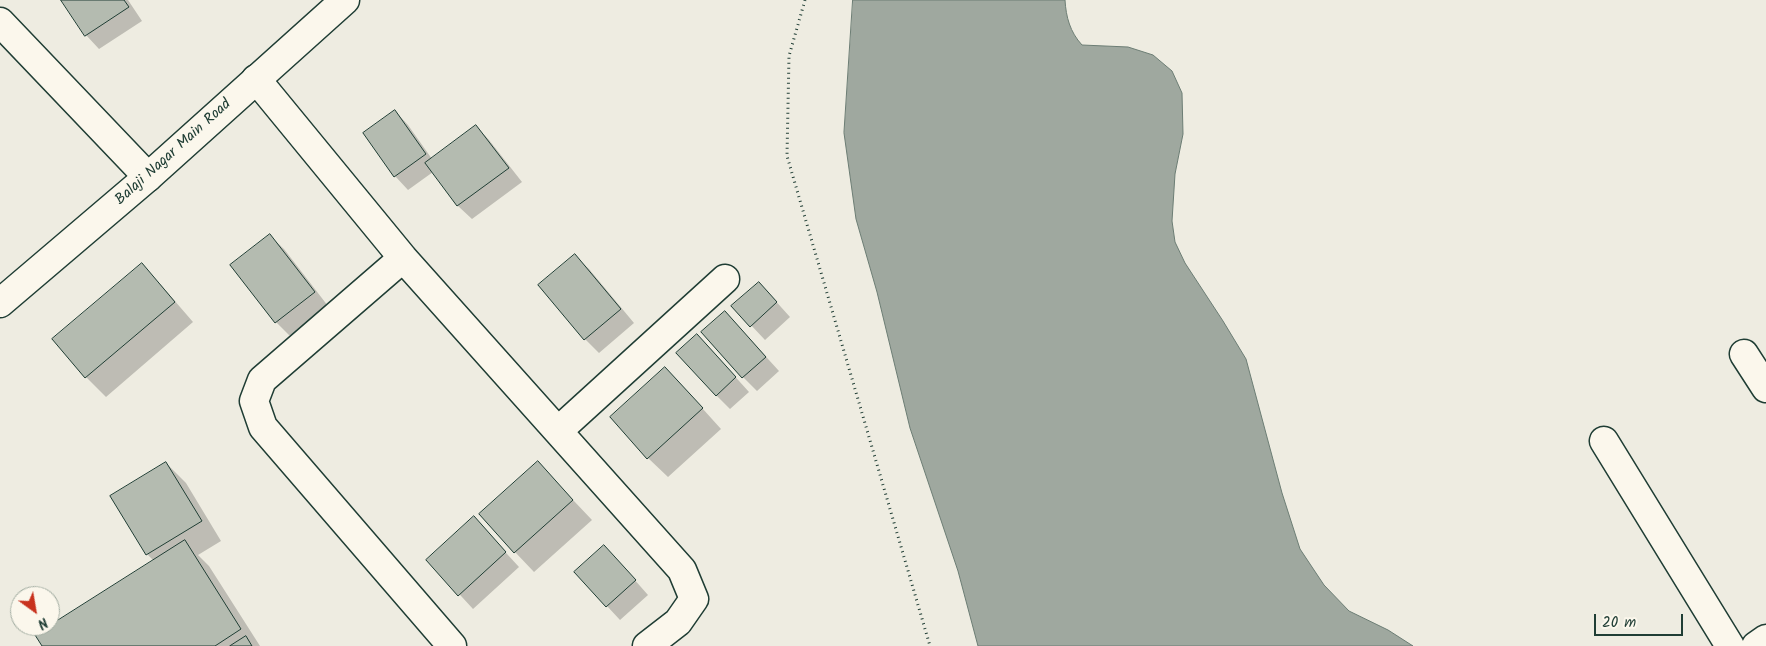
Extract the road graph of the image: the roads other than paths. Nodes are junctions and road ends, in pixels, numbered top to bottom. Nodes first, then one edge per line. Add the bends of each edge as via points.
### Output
1 (345, 0) edge
2 (0, 22) edge
3 (256, 79) junction
4 (148, 177) junction
5 (403, 258) junction
6 (725, 279) dead end
7 (0, 303) edge
8 (1744, 354) dead end
9 (1766, 388) edge
10 (558, 431) junction
11 (1604, 441) dead end
12 (1766, 640) edge
13 (452, 646) edge
14 (647, 646) edge
15 (1730, 646) edge
16 (1756, 646) edge

1 - 3 street, Balaji Nagar Main Road
2 - 4 street
3 - 4 street, Balaji Nagar Main Road
3 - 5 street
4 - 7 street, Balaji Nagar Main Road
5 - 10 street
5 - 13 street via 262,380 254,401 263,426
6 - 10 street
8 - 9 street
10 - 14 street via 682,570 694,599 678,622
11 - 15 street
12 - 16 street

